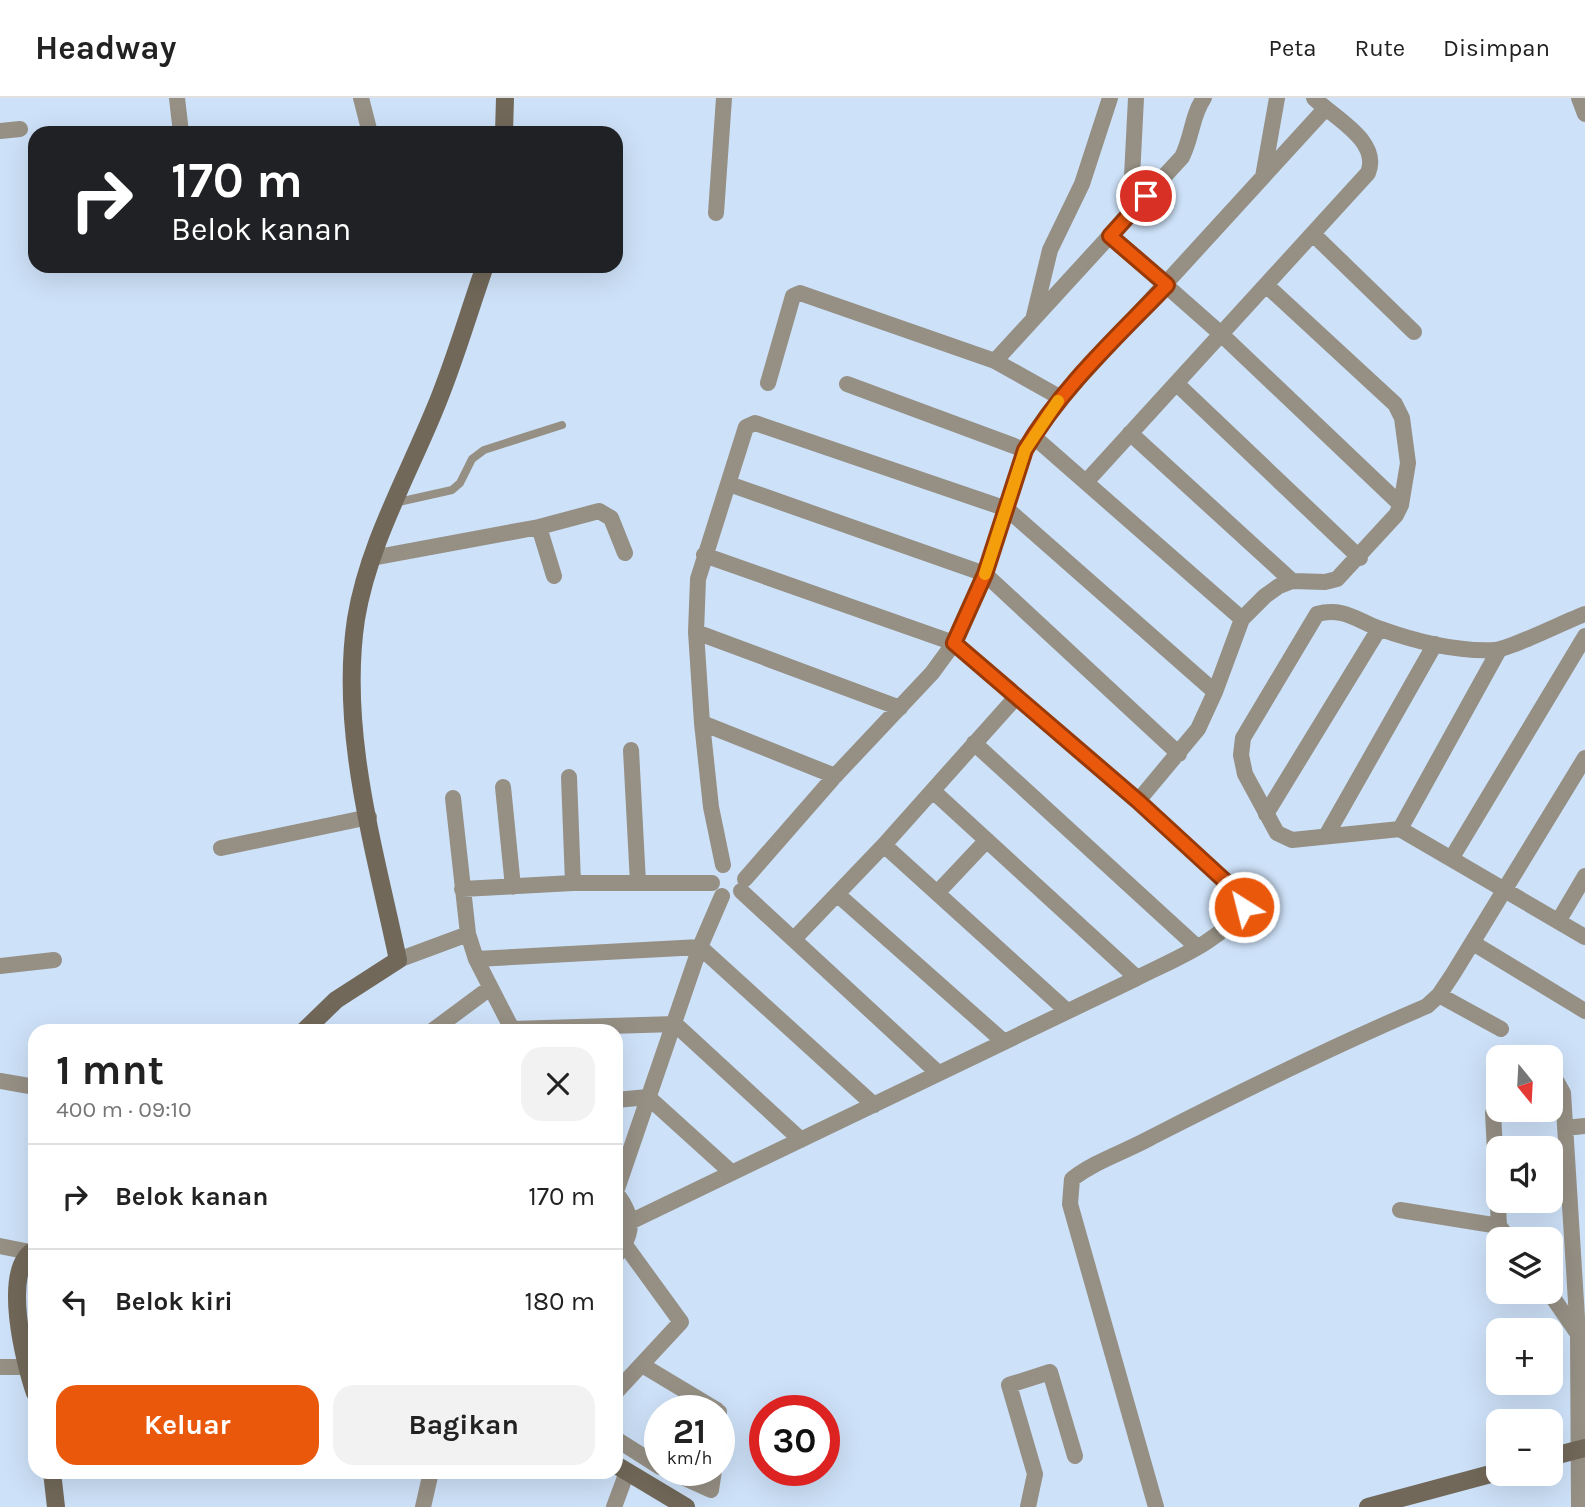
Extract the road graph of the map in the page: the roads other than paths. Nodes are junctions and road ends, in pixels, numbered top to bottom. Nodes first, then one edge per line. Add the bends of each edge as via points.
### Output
1 (177, 98) edge
2 (362, 98) edge
3 (505, 98) edge
4 (724, 98) edge
5 (1110, 98) edge
6 (1136, 98) edge
7 (1204, 98) edge
8 (1277, 98) edge
9 (1579, 98) edge
10 (1319, 104) edge
11 (1585, 114) edge
12 (180, 126) edge
13 (368, 126) edge
14 (504, 126) edge
15 (20, 129) dead end
16 (0, 131) edge
17 (1132, 177) dead end
18 (1263, 177) junction
19 (716, 214) dead end
20 (1313, 234) junction
21 (1110, 236) junction
22 (483, 273) edge
23 (1167, 285) junction
24 (1266, 285) junction
25 (1033, 320) junction
26 (1414, 332) dead end
27 (1221, 334) junction
28 (995, 362) junction
29 (768, 383) dead end
30 (847, 384) dead end
31 (1177, 384) junction
32 (1061, 398) junction
33 (562, 425) dead end
34 (1130, 433) junction
35 (1029, 443) junction
36 (1086, 482) junction
37 (729, 484) junction
38 (393, 503) junction
39 (1401, 505) junction
40 (1007, 509) junction
41 (540, 527) junction
42 (625, 554) dead end
43 (704, 555) junction
44 (372, 558) junction
45 (1360, 558) junction
46 (985, 574) junction
47 (554, 576) dead end
48 (1293, 582) junction
49 (1585, 614) edge
50 (1242, 619) junction
51 (1379, 629) junction
52 (696, 632) junction
53 (1585, 636) edge
54 (954, 643) junction
55 (1435, 644) junction
56 (1499, 650) junction
57 (1216, 692) junction
58 (1017, 696) junction
59 (900, 708) junction
60 (702, 723) junction
61 (974, 743) junction
62 (631, 750) dead end
63 (1179, 754) junction
64 (1585, 758) edge
65 (835, 776) junction
66 (569, 777) dead end
67 (503, 787) dead end
68 (933, 792) junction
69 (453, 798) dead end
70 (1138, 801) junction
71 (1266, 814) junction
72 (369, 817) junction
73 (1400, 829) junction
74 (1326, 836) junction
75 (987, 840) junction
76 (884, 845) junction
77 (221, 848) dead end
78 (1451, 859) junction
79 (723, 865) junction
80 (1585, 876) edge
81 (573, 883) junction
82 (638, 883) junction
83 (743, 885) junction
84 (513, 887) junction
85 (462, 889) junction
86 (717, 890) junction
87 (1505, 891) junction
88 (938, 892) junction
89 (837, 894) junction
90 (1559, 920) junction
91 (468, 934) junction
92 (1585, 937) edge
93 (794, 939) junction
94 (1473, 943) junction
95 (700, 947) junction
96 (1197, 947) junction
97 (476, 959) junction
98 (54, 960) dead end
99 (398, 960) junction
100 (0, 966) edge
101 (1136, 978) junction
102 (490, 988) junction
103 (1439, 995) junction
104 (1067, 1011) junction
105 (1585, 1011) edge
106 (311, 1024) edge
107 (441, 1024) edge
108 (510, 1024) edge
109 (675, 1024) junction
110 (623, 1026) edge
111 (1501, 1029) dead end
112 (1003, 1041) junction
113 (937, 1072) junction
114 (0, 1082) edge
115 (28, 1086) edge
116 (1563, 1093) edge
117 (648, 1097) junction
118 (623, 1099) edge
119 (874, 1105) junction
120 (1494, 1122) edge
121 (1585, 1126) edge
122 (1565, 1128) junction
123 (801, 1140) junction
124 (623, 1172) edge
125 (732, 1173) junction
126 (623, 1202) edge
127 (1400, 1210) dead end
128 (632, 1221) junction
129 (1503, 1227) edge
130 (1486, 1229) edge
131 (0, 1245) edge
132 (623, 1245) edge
133 (28, 1250) edge
134 (623, 1252) edge
135 (28, 1259) edge
136 (1557, 1304) edge
137 (1578, 1334) junction
138 (642, 1365) junction
139 (0, 1367) edge
140 (26, 1367) junction
141 (28, 1373) edge
142 (623, 1385) edge
143 (692, 1395) edge
144 (623, 1443) edge
145 (1583, 1448) edge
146 (1563, 1453) edge
147 (1074, 1456) dead end
148 (644, 1457) edge
149 (623, 1470) edge
150 (1486, 1475) edge
151 (53, 1479) edge
152 (429, 1479) edge
153 (619, 1479) edge
154 (56, 1507) edge
155 (423, 1507) edge
156 (614, 1507) edge
157 (686, 1507) edge
158 (1028, 1507) edge
159 (1156, 1507) edge
160 (1368, 1507) edge
161 (1579, 1507) edge

1 - 12 street
2 - 13 street
3 - 14 street
4 - 19 street
5 - 25 street via 1082,184 1050,250
6 - 17 street
7 - 21 street via 1182,157
8 - 18 street
9 - 11 street
10 - 18 street
10 - 20 street via 1366,144 1371,165
15 - 16 street
18 - 23 street
20 - 24 street
20 - 26 street
21 - 23 street
21 - 25 street
22 - 38 street via 435,410
23 - 27 street
23 - 32 street
24 - 27 street
24 - 39 street via 1395,404 1402,418 1408,463
25 - 28 street
27 - 31 street
27 - 39 street
28 - 29 street via 800,293 793,296
28 - 32 street
30 - 35 street
31 - 34 street
31 - 45 street
32 - 35 street
33 - 38 lane via 484,450 472,459 452,490
34 - 36 street
34 - 48 street
35 - 36 street
35 - 40 street
36 - 50 street
37 - 40 street via 746,427 755,423
37 - 43 street
37 - 46 street
38 - 44 street
39 - 45 street
40 - 46 street
40 - 57 street
41 - 42 street via 606,513
41 - 44 street
41 - 47 street
43 - 52 street
43 - 54 street
44 - 72 street via 356,618 352,658 356,738
45 - 48 street via 1337,579
46 - 54 street
46 - 63 street
48 - 50 street via 1265,596
49 - 56 street
50 - 57 street
51 - 55 street
51 - 71 street
51 - 71 street via 1341,612 1317,614 1310,623 1243,738 1245,774
52 - 59 street
52 - 60 street
53 - 78 street
54 - 58 street
54 - 59 street
55 - 56 street
55 - 74 street
56 - 73 street
57 - 63 street via 1198,729
58 - 61 street
58 - 70 street
59 - 65 street
60 - 65 street
60 - 79 street
61 - 68 street
61 - 96 street
62 - 82 street
63 - 70 street
64 - 87 street
65 - 83 street
66 - 81 street
67 - 84 street
68 - 75 street
68 - 76 street
69 - 85 street
70 - 96 street via 1242,901 1244,907 1233,921
71 - 74 street via 1277,833 1292,839
72 - 77 street
72 - 99 street
73 - 74 street
73 - 78 street
75 - 88 street
75 - 101 street
76 - 88 street
76 - 89 street
78 - 87 street
79 - 83 street via 740,869
79 - 86 street via 714,873
80 - 90 street
81 - 82 street
81 - 84 street
82 - 86 street
83 - 86 street via 733,896
83 - 93 street
84 - 85 street
85 - 91 street
86 - 95 street
87 - 90 street
87 - 94 street
88 - 104 street
89 - 93 street
89 - 112 street
90 - 92 street
91 - 97 street
91 - 99 street
93 - 113 street
94 - 103 street
94 - 105 street
95 - 97 street
95 - 109 street
95 - 119 street
96 - 101 street
97 - 102 street
98 - 100 street
99 - 106 street via 336,1000
101 - 104 street
102 - 107 street
102 - 108 street
103 - 111 street
103 - 159 street via 1427,1006 1091,1164 1072,1179 1070,1204
104 - 112 street
109 - 110 street
109 - 117 street
109 - 123 street
112 - 113 street
113 - 119 street
114 - 115 street
116 - 122 street
117 - 118 street
117 - 124 street
117 - 125 street
119 - 123 street
120 - 129 street
121 - 122 street
122 - 137 street
123 - 125 street
125 - 128 street
126 - 128 street
127 - 130 street
128 - 132 street
131 - 133 street
134 - 138 street via 681,1322
135 - 140 street via 15,1289
136 - 137 street
137 - 145 street
138 - 142 street
138 - 143 street
139 - 140 street
140 - 141 street
144 - 148 street
145 - 146 street
145 - 161 street
147 - 158 street via 1050,1372 1009,1385 1035,1474
149 - 157 street
150 - 160 street
151 - 154 street
152 - 155 street
153 - 156 street

